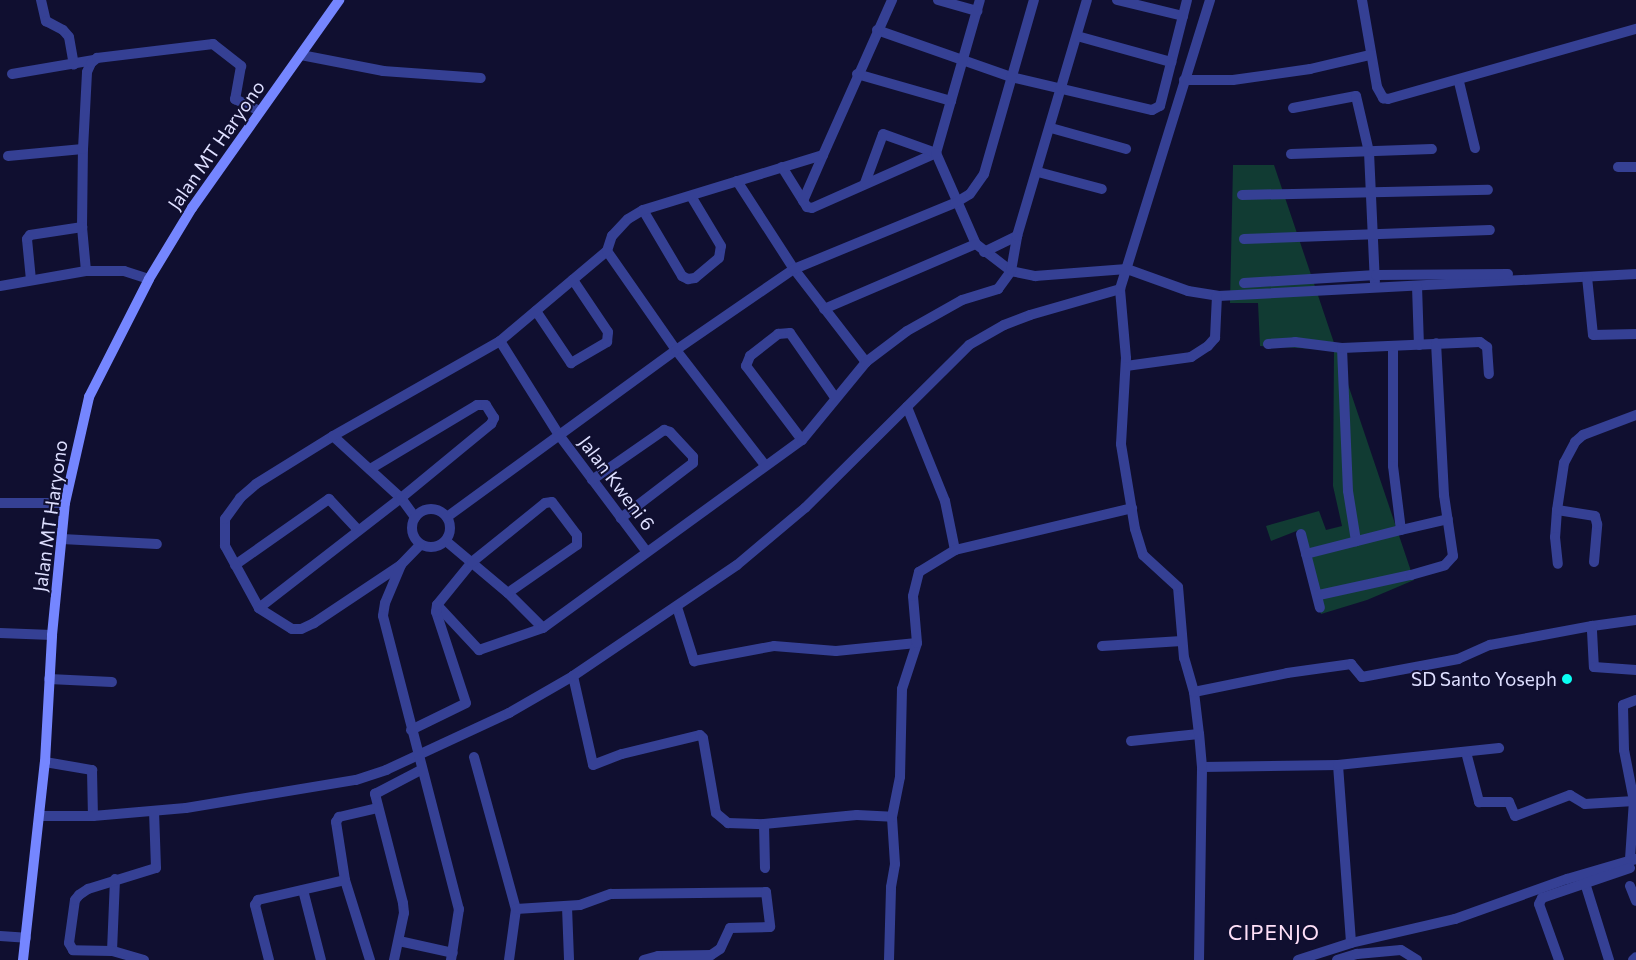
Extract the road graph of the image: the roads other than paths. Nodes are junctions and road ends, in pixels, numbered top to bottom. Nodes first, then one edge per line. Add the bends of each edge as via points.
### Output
1 (41, 0) edge
2 (338, 0) edge
3 (892, 0) edge
4 (938, 0) edge
5 (980, 0) edge
6 (1034, 0) edge
7 (1087, 0) edge
8 (1117, 0) edge
9 (1187, 0) edge
10 (1210, 0) edge
11 (1362, 0) edge
12 (977, 11) junction
13 (1182, 16) junction
14 (1636, 29) edge
15 (877, 30) junction
16 (1077, 36) junction
17 (301, 55) junction
18 (1370, 55) junction
19 (94, 60) junction
20 (964, 60) junction
21 (1171, 62) junction
22 (74, 65) junction
23 (12, 74) dead end
24 (857, 74) junction
25 (1011, 77) junction
26 (481, 78) dead end
27 (1184, 80) junction
28 (1459, 82) junction
29 (1062, 89) junction
30 (951, 101) junction
31 (1293, 108) dead end
32 (260, 111) junction
33 (1051, 128) junction
34 (1475, 148) dead end
35 (83, 149) junction
36 (1126, 149) dead end
37 (1432, 149) dead end
38 (1370, 152) junction
39 (936, 153) junction
40 (823, 154) junction
41 (1291, 154) dead end
42 (8, 156) dead end
43 (782, 167) junction
44 (1636, 167) edge
45 (1618, 168) dead end
46 (1038, 172) junction
47 (737, 181) junction
48 (865, 183) junction
49 (1102, 189) dead end
50 (1488, 190) dead end
51 (1371, 192) junction
52 (1242, 195) dead end
53 (691, 196) junction
54 (803, 201) junction
55 (956, 203) junction
56 (643, 210) junction
57 (82, 227) junction
58 (1490, 230) dead end
59 (1374, 234) junction
60 (1017, 236) junction
61 (1244, 238) dead end
62 (976, 244) junction
63 (607, 251) junction
64 (984, 252) junction
65 (794, 269) junction
66 (1128, 269) junction
67 (86, 271) junction
68 (1011, 272) junction
69 (1508, 274) dead end
70 (1636, 274) edge
71 (1376, 275) junction
72 (1586, 277) junction
73 (149, 279) junction
74 (31, 280) junction
75 (573, 280) junction
76 (1244, 283) dead end
77 (0, 286) edge
78 (1417, 286) junction
79 (1375, 288) junction
80 (1120, 289) junction
81 (1217, 296) junction
82 (824, 309) junction
83 (536, 311) junction
84 (1636, 334) edge
85 (500, 341) junction
86 (1268, 344) dead end
87 (1436, 344) junction
88 (1419, 345) junction
89 (1393, 347) junction
90 (1342, 348) junction
91 (676, 350) junction
92 (866, 362) junction
93 (1126, 366) junction
94 (1489, 374) dead end
95 (836, 399) junction
96 (907, 408) junction
97 (1636, 415) edge
98 (559, 435) junction
99 (333, 436) junction
100 (802, 440) junction
101 (765, 465) junction
102 (370, 469) junction
103 (592, 480) junction
104 (401, 498) junction
105 (0, 502) edge
106 (66, 503) junction
107 (1132, 508) junction
108 (1557, 510) junction
109 (415, 517) junction
110 (447, 518) junction
111 (621, 518) junction
112 (1448, 519) junction
113 (358, 530) junction
114 (1401, 530) junction
115 (1301, 534) dead end
116 (62, 540) junction
117 (446, 541) junction
118 (1356, 541) junction
119 (157, 544) dead end
120 (420, 545) junction
121 (955, 550) junction
122 (647, 552) junction
123 (1306, 554) junction
124 (472, 562) junction
125 (1594, 562) dead end
126 (1558, 564) dead end
127 (235, 565) junction
128 (401, 565) junction
129 (508, 593) junction
130 (1319, 596) junction
131 (437, 606) junction
132 (677, 606) junction
133 (259, 608) junction
134 (1320, 608) dead end
135 (1636, 620) edge
136 (1592, 626) junction
137 (543, 628) junction
138 (0, 633) edge
139 (52, 635) junction
140 (1182, 641) junction
141 (917, 643) junction
142 (1102, 646) dead end
143 (1636, 670) edge
144 (573, 676) junction
145 (49, 679) junction
146 (112, 682) dead end
147 (1194, 692) junction
148 (1636, 700) edge
149 (411, 730) junction
150 (1199, 734) junction
151 (1131, 741) dead end
152 (1499, 748) dead end
153 (1466, 752) junction
154 (418, 756) junction
155 (474, 757) dead end
156 (45, 762) junction
157 (1338, 765) junction
158 (1202, 767) junction
159 (421, 770) junction
160 (1634, 801) junction
161 (378, 808) junction
162 (154, 811) junction
163 (39, 816) junction
164 (93, 816) junction
165 (892, 817) junction
166 (764, 824) junction
167 (1632, 862) edge
168 (765, 868) dead end
169 (115, 879) junction
170 (345, 880) junction
171 (1585, 883) junction
172 (1630, 886) dead end
173 (303, 890) junction
174 (1636, 901) edge
175 (567, 907) junction
176 (516, 910) junction
177 (0, 936) edge
178 (26, 938) junction
179 (399, 941) junction
180 (1351, 943) junction
181 (112, 951) junction
182 (452, 957) edge
183 (1360, 957) edge
184 (1636, 957) edge
185 (649, 959) edge
186 (23, 960) edge
187 (144, 960) edge
188 (269, 960) edge
189 (321, 960) edge
190 (370, 960) edge
191 (394, 960) edge
192 (508, 960) edge
193 (569, 960) edge
194 (889, 960) edge
195 (1199, 960) edge
196 (1298, 960) edge
197 (1337, 960) edge
198 (1417, 960) edge
199 (1559, 960) edge
200 (1609, 960) edge
201 (1633, 960) edge

1 - 22 street via 46,21 69,37
2 - 17 main road, Jalan MT Haryono
3 - 15 street
4 - 12 street
5 - 12 street
6 - 25 street
7 - 16 street
8 - 13 street
9 - 13 street
10 - 27 street
11 - 18 street
12 - 20 street
13 - 21 street
14 - 28 street
15 - 20 street
15 - 24 street
16 - 21 street
16 - 29 street
17 - 26 street via 383,71
17 - 32 main road, Jalan MT Haryono
18 - 27 street via 1233,80
18 - 28 street via 1383,98
19 - 22 street
19 - 32 street via 213,44 241,66 235,99
19 - 35 street via 86,72
20 - 25 street
20 - 30 street
21 - 29 street via 1160,106 1152,110
22 - 23 street
24 - 30 street
24 - 40 street
25 - 29 street
25 - 55 street via 984,174 970,194
27 - 66 street
28 - 34 street
29 - 33 street
30 - 39 street
31 - 38 street via 1356,96
32 - 73 main road, Jalan MT Haryono via 192,208
33 - 36 street
33 - 46 street
35 - 42 street
35 - 57 street
37 - 38 street
38 - 41 street
38 - 51 street
39 - 48 street
39 - 48 street via 884,134 880,137
39 - 55 street
40 - 43 street
40 - 54 street
43 - 47 street
43 - 54 street
44 - 45 street
46 - 49 street
46 - 60 street
47 - 53 street
47 - 65 street
48 - 54 street via 812,208
50 - 51 street
51 - 52 street
51 - 59 street
53 - 56 street
53 - 56 street via 721,246 719,258 694,278 682,276
55 - 62 street
55 - 65 street
56 - 63 street via 618,228
57 - 67 street
57 - 74 street via 30,235 27,239
58 - 59 street
59 - 61 street
59 - 71 street
60 - 64 street
60 - 68 street
62 - 64 street
62 - 82 street
63 - 75 street
63 - 91 street
64 - 68 street
65 - 82 street
65 - 91 street
66 - 68 street via 1059,277
66 - 80 street
66 - 81 street via 1188,291
67 - 73 street via 124,271
67 - 74 street
68 - 92 street via 998,289 941,310
69 - 71 street
70 - 72 street
71 - 76 street
71 - 79 street
72 - 78 street
72 - 84 street via 1593,335
73 - 106 main road, Jalan MT Haryono via 89,397
74 - 77 street
75 - 83 street
75 - 83 street via 608,332 607,342 571,363
78 - 79 street
78 - 88 street
79 - 81 street
80 - 93 street
80 - 96 street via 1004,325 969,345
81 - 93 street via 1214,338 1208,346 1191,357
82 - 92 street
83 - 85 street
85 - 98 street, Jalan Kweni 6
85 - 99 street
86 - 90 street via 1295,342
87 - 88 street
87 - 94 street via 1484,344
87 - 112 street
88 - 89 street
89 - 90 street
89 - 114 street via 1393,466
90 - 118 street via 1348,491
91 - 98 street
91 - 101 street
92 - 95 street
93 - 107 street via 1121,444
95 - 100 street
95 - 100 street via 790,334 778,334 750,356 746,366
96 - 121 street via 945,501
96 - 132 street via 804,508 737,565
97 - 108 street via 1616,420 1575,442 1564,463
98 - 103 street, Jalan Kweni 6
98 - 110 street
99 - 102 street
99 - 127 street via 256,484 232,508 225,519 223,537
100 - 101 street
101 - 122 street
102 - 104 street
102 - 104 street via 477,405 486,405 494,418 491,424
103 - 111 street, Jalan Kweni 6
103 - 111 street via 664,430 670,432 693,457 693,463
104 - 109 street
104 - 113 street
105 - 106 street
106 - 116 main road, Jalan MT Haryono
107 - 121 street
107 - 140 street via 1143,555 1178,587
108 - 125 street via 1595,516
108 - 126 street via 1554,537
109 - 110 street via 431,509
109 - 120 street via 412,532
110 - 117 street via 450,529
111 - 122 street, Jalan Kweni 6
112 - 114 street
112 - 130 street via 1453,556 1445,565
113 - 127 street via 329,499
113 - 133 street
114 - 118 street
115 - 123 street
116 - 119 street
116 - 139 main road, Jalan MT Haryono
117 - 120 street via 434,548
117 - 124 street
118 - 123 street
120 - 128 street
121 - 141 street via 919,572 913,596
122 - 137 street
123 - 130 street
124 - 129 street
124 - 129 street via 545,503 552,502 577,535 577,545
124 - 131 street
127 - 133 street
128 - 133 street via 301,630 282,626
128 - 149 street via 383,616
129 - 137 street
130 - 134 street
131 - 137 street via 479,650
131 - 149 street via 436,612 466,703
132 - 141 street via 694,661 774,646 836,652
132 - 144 street
135 - 136 street
136 - 143 street via 1594,667
136 - 147 street via 1490,646 1458,658 1362,677 1351,664
138 - 139 street
139 - 145 main road, Jalan MT Haryono
140 - 142 street
140 - 147 street
141 - 165 street via 902,690 900,777
144 - 154 street via 510,713
144 - 166 street via 593,765 622,754 700,736 703,738 716,813 728,823
145 - 146 street
145 - 156 main road, Jalan MT Haryono
147 - 150 street
148 - 160 street via 1624,703 1622,729
149 - 154 street
150 - 151 street
150 - 158 street
152 - 153 street
153 - 157 street
153 - 160 street via 1479,802 1509,802 1515,816 1570,795 1585,804
154 - 159 street
154 - 162 street via 356,780 306,791
155 - 176 street
156 - 163 main road, Jalan MT Haryono
156 - 164 street via 92,770
157 - 158 street
157 - 180 street
158 - 195 street
159 - 161 street via 375,794
159 - 182 street via 459,909
160 - 167 street
161 - 170 street via 337,819
161 - 179 street via 403,903
162 - 164 street
162 - 169 street via 156,868 150,873
163 - 164 street
163 - 178 main road, Jalan MT Haryono
165 - 166 street via 857,815
165 - 194 street via 895,864 891,887
166 - 168 street
167 - 171 street
167 - 180 street via 1455,919
169 - 181 street
169 - 181 street via 88,889 75,900 69,943 73,950
170 - 173 street
170 - 190 street
171 - 199 street via 1540,901
171 - 200 street
172 - 174 street
173 - 188 street via 258,900 255,905
173 - 189 street
175 - 176 street
175 - 185 street via 611,894 766,892 770,927 730,928 720,950 711,955
175 - 193 street
176 - 192 street
177 - 178 street
178 - 186 main road, Jalan MT Haryono
179 - 182 street
179 - 191 street
180 - 196 street
181 - 187 street
183 - 197 street
183 - 198 street via 1406,951
184 - 201 street

